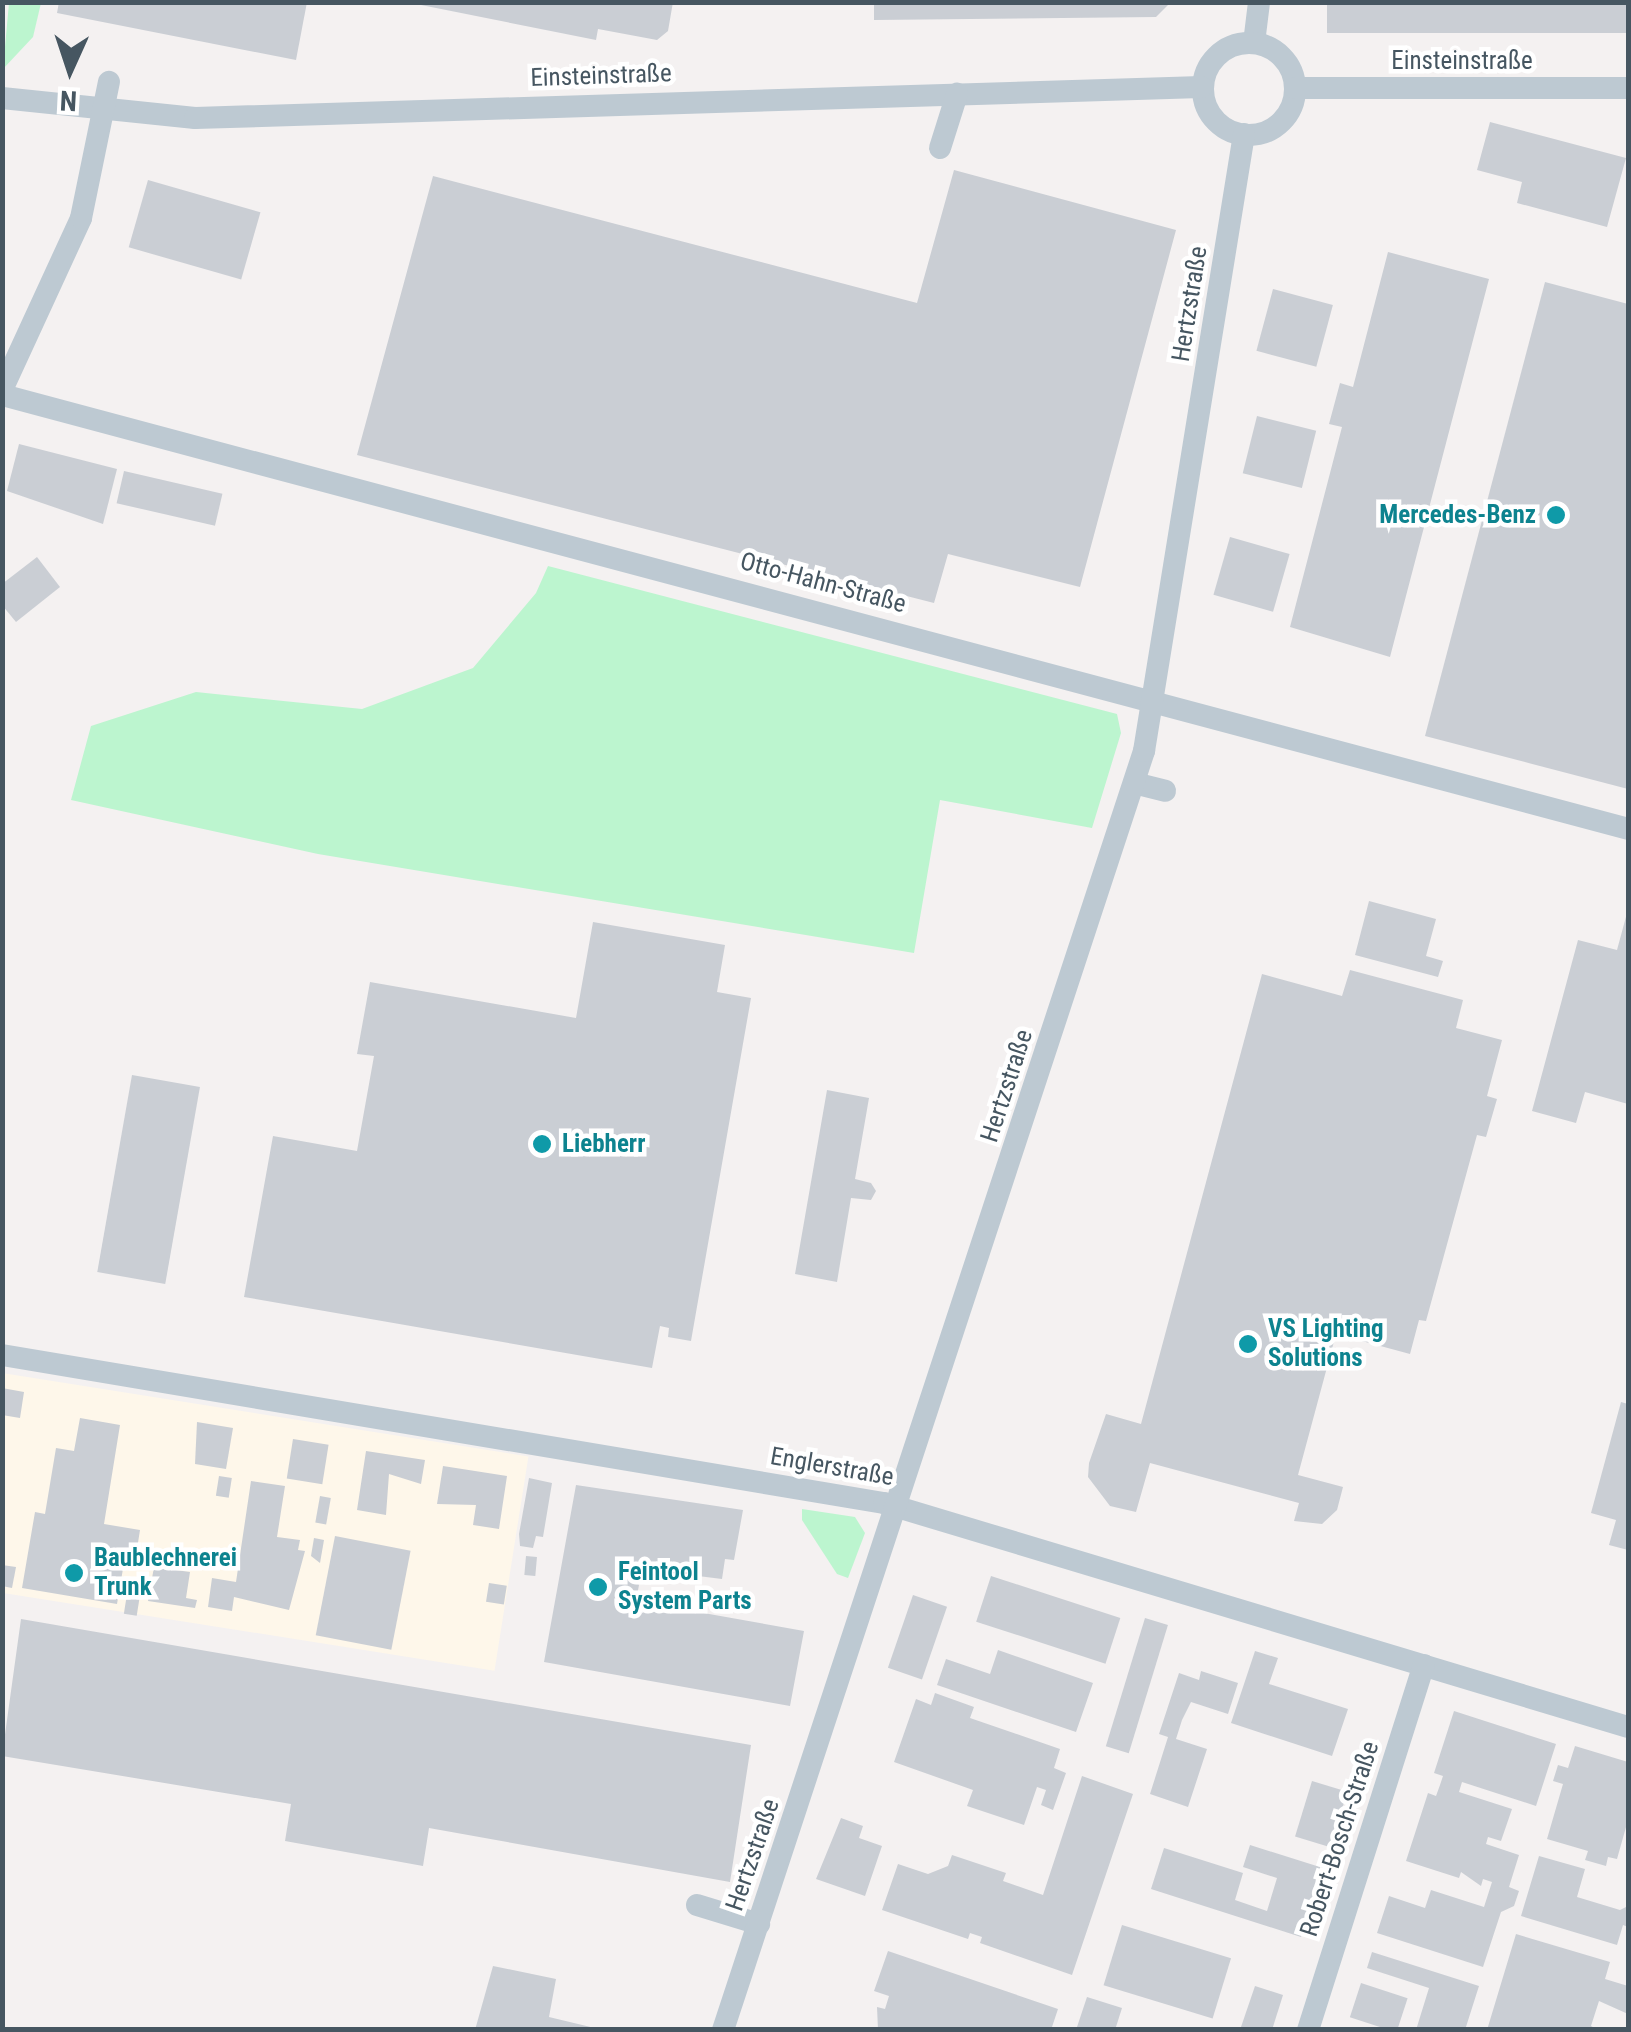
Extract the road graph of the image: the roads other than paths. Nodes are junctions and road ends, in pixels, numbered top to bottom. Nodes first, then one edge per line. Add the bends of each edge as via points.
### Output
1 (1259, 2) edge
2 (1254, 43) junction
3 (109, 82) dead end
4 (1202, 87) junction
5 (1295, 88) junction
6 (1628, 88) edge
7 (957, 94) junction
8 (2, 98) edge
9 (104, 112) junction
10 (1244, 134) junction
11 (940, 148) dead end
12 (2, 392) edge
13 (1155, 702) junction
14 (1134, 783) junction
15 (1164, 791) dead end
16 (1628, 828) edge
17 (2, 1355) edge
18 (899, 1508) junction
19 (1345, 1617) dead end
20 (1338, 1641) junction
21 (1424, 1665) junction
22 (1628, 1727) edge
23 (697, 1905) dead end
24 (759, 1924) junction
25 (723, 2030) edge
26 (1308, 2030) edge

1 - 2 street
2 - 4 street via 1224,49
2 - 5 street via 1287,63
3 - 9 street
4 - 7 street, Einsteinstraße
4 - 10 street via 1210,113
5 - 6 street, Einsteinstraße
5 - 10 street via 1274,128
7 - 9 street, Einsteinstraße via 302,116
7 - 11 street
8 - 9 street, Einsteinstraße
9 - 12 street via 81,218
10 - 13 street, Hertzstraße
12 - 13 street, Otto-Hahn-Straße
13 - 14 street, Hertzstraße
13 - 16 street, Otto-Hahn-Straße
14 - 15 street
14 - 18 street, Hertzstraße
17 - 18 street, Englerstraße
18 - 20 street, Englerstraße
18 - 24 street, Hertzstraße
19 - 20 street
20 - 21 street, Englerstraße
21 - 22 street, Englerstraße
21 - 26 street, Robert-Bosch-Straße
23 - 24 street
24 - 25 street, Hertzstraße

